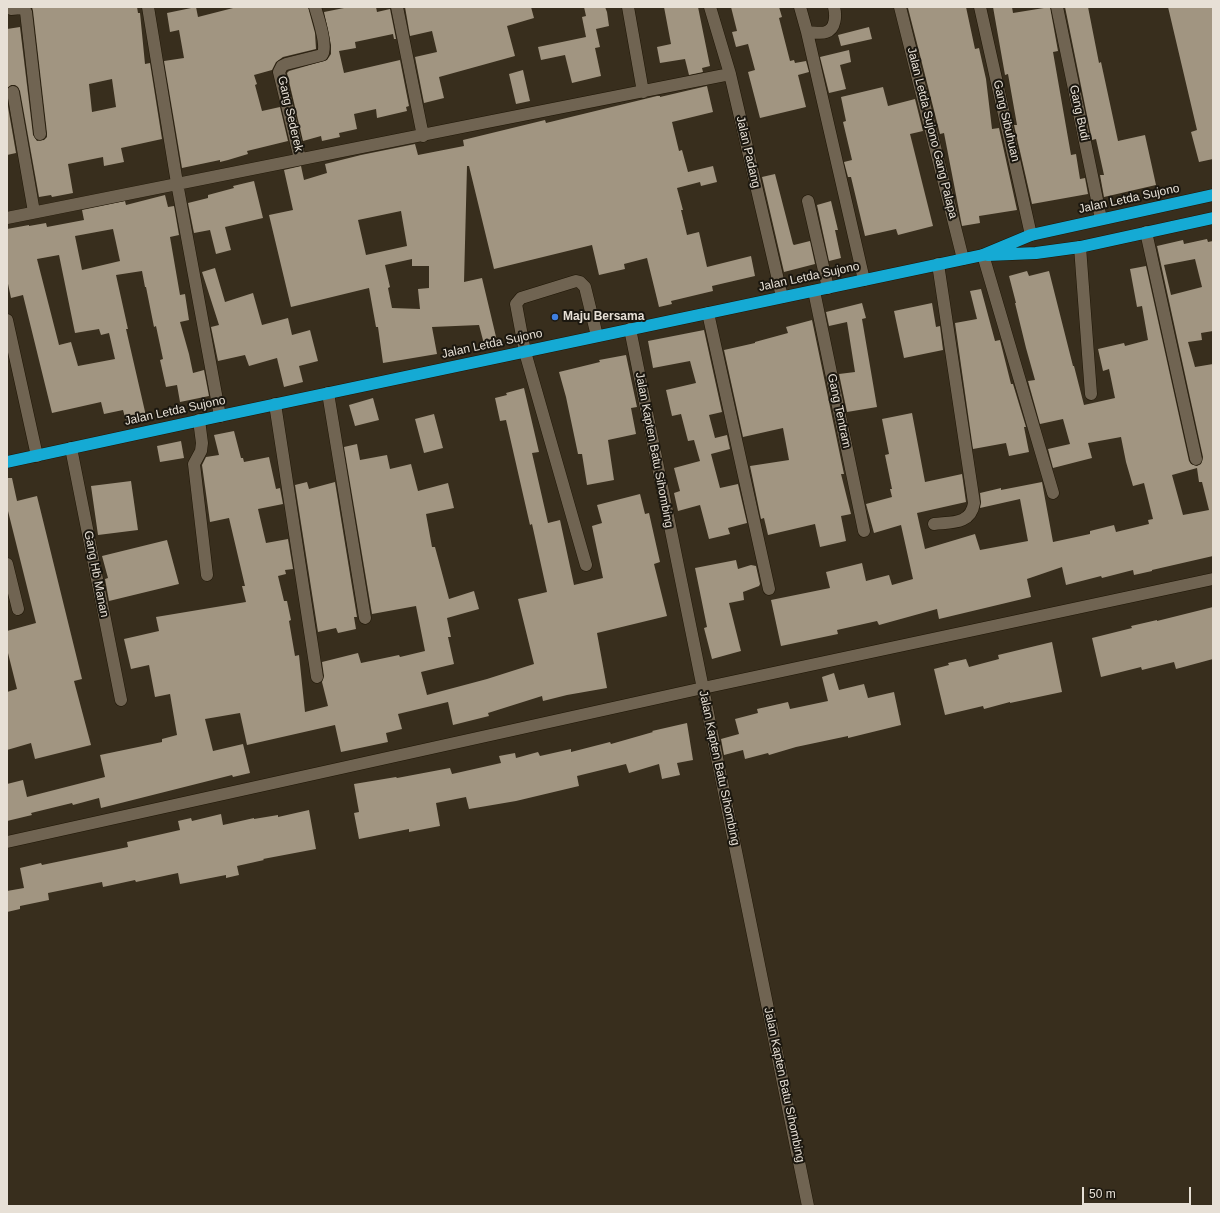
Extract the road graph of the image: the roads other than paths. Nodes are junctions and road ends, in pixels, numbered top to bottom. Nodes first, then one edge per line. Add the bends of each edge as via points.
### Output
1 (8, 7) edge
2 (148, 7) edge
3 (316, 7) edge
4 (397, 7) edge
5 (628, 7) edge
6 (710, 7) edge
7 (800, 7) edge
8 (834, 7) edge
9 (900, 7) edge
10 (980, 7) edge
11 (1056, 7) edge
12 (807, 32) junction
13 (730, 74) junction
14 (34, 88) junction
15 (10, 92) edge
16 (643, 92) junction
17 (40, 134) dead end
18 (423, 136) junction
19 (300, 159) junction
20 (177, 183) junction
21 (1213, 195) edge
22 (808, 201) dead end
23 (34, 212) junction
24 (7, 218) edge
25 (1213, 218) edge
26 (1101, 219) junction
27 (1146, 232) junction
28 (1031, 235) junction
29 (1080, 247) junction
30 (1036, 253) junction
31 (983, 255) junction
32 (963, 259) junction
33 (938, 264) junction
34 (864, 280) junction
35 (828, 288) junction
36 (814, 291) junction
37 (782, 298) junction
38 (708, 313) junction
39 (7, 320) edge
40 (630, 330) junction
41 (597, 336) junction
42 (525, 352) junction
43 (328, 393) junction
44 (1091, 394) dead end
45 (274, 404) junction
46 (220, 416) junction
47 (199, 420) junction
48 (71, 448) junction
49 (37, 456) junction
50 (1196, 459) dead end
51 (7, 462) edge
52 (1052, 493) dead end
53 (934, 524) dead end
54 (864, 530) dead end
55 (7, 564) edge
56 (586, 565) dead end
57 (207, 575) dead end
58 (1213, 579) edge
59 (769, 589) dead end
60 (18, 609) dead end
61 (365, 618) dead end
62 (317, 677) dead end
63 (703, 688) junction
64 (121, 700) dead end
65 (7, 842) edge
66 (808, 1206) edge

1 - 14 street via 22,8 26,12
2 - 20 street
3 - 19 street, Gang Sederek via 324,53 322,56 286,64 280,72
4 - 18 street
5 - 16 street
6 - 13 street, Jalan Padang
7 - 12 street
8 - 12 street via 836,20 829,30 825,33
9 - 32 street, Jalan Letda Sujono Gang Palapa
10 - 28 street, Gang Sibuhuan
11 - 26 street, Gang Budi
12 - 34 street
13 - 16 street
13 - 37 street, Jalan Padang
14 - 15 street
14 - 17 street
15 - 23 street
16 - 18 street
18 - 19 street
19 - 20 street
20 - 23 street
20 - 46 street
21 - 26 highway, Jalan Letda Sujono
22 - 35 street
23 - 24 street
25 - 27 highway, Jalan Letda Sujono
26 - 28 highway, Jalan Letda Sujono
27 - 29 highway, Jalan Letda Sujono
27 - 50 street
28 - 30 highway
28 - 31 highway, Jalan Letda Sujono
29 - 30 highway, Jalan Letda Sujono
29 - 44 street
30 - 31 highway, Jalan Letda Sujono
31 - 32 highway, Jalan Letda Sujono
31 - 52 street
32 - 33 highway, Jalan Letda Sujono
33 - 34 highway, Jalan Letda Sujono
33 - 53 street via 974,503 971,512 962,521
34 - 35 highway, Jalan Letda Sujono
35 - 36 highway, Jalan Letda Sujono
36 - 37 highway, Jalan Letda Sujono
36 - 54 street, Gang Tentram
37 - 38 highway, Jalan Letda Sujono
38 - 40 highway, Jalan Letda Sujono
38 - 59 street
39 - 49 street
40 - 41 highway, Jalan Letda Sujono
40 - 63 street, Jalan Kapten Batu Sihombing
41 - 42 highway, Jalan Letda Sujono
41 - 42 street via 585,288 576,281 518,301 516,307
42 - 43 highway, Jalan Letda Sujono
42 - 56 street
43 - 45 highway, Jalan Letda Sujono
43 - 61 street
45 - 46 highway, Jalan Letda Sujono
45 - 62 street
46 - 47 highway, Jalan Letda Sujono
47 - 48 highway, Jalan Letda Sujono
47 - 57 street via 202,443 194,464
48 - 49 highway, Jalan Letda Sujono
48 - 64 street, Gang Hb Manan
49 - 51 highway, Jalan Letda Sujono
55 - 60 street
58 - 63 street
63 - 65 street
63 - 66 street, Jalan Kapten Batu Sihombing

